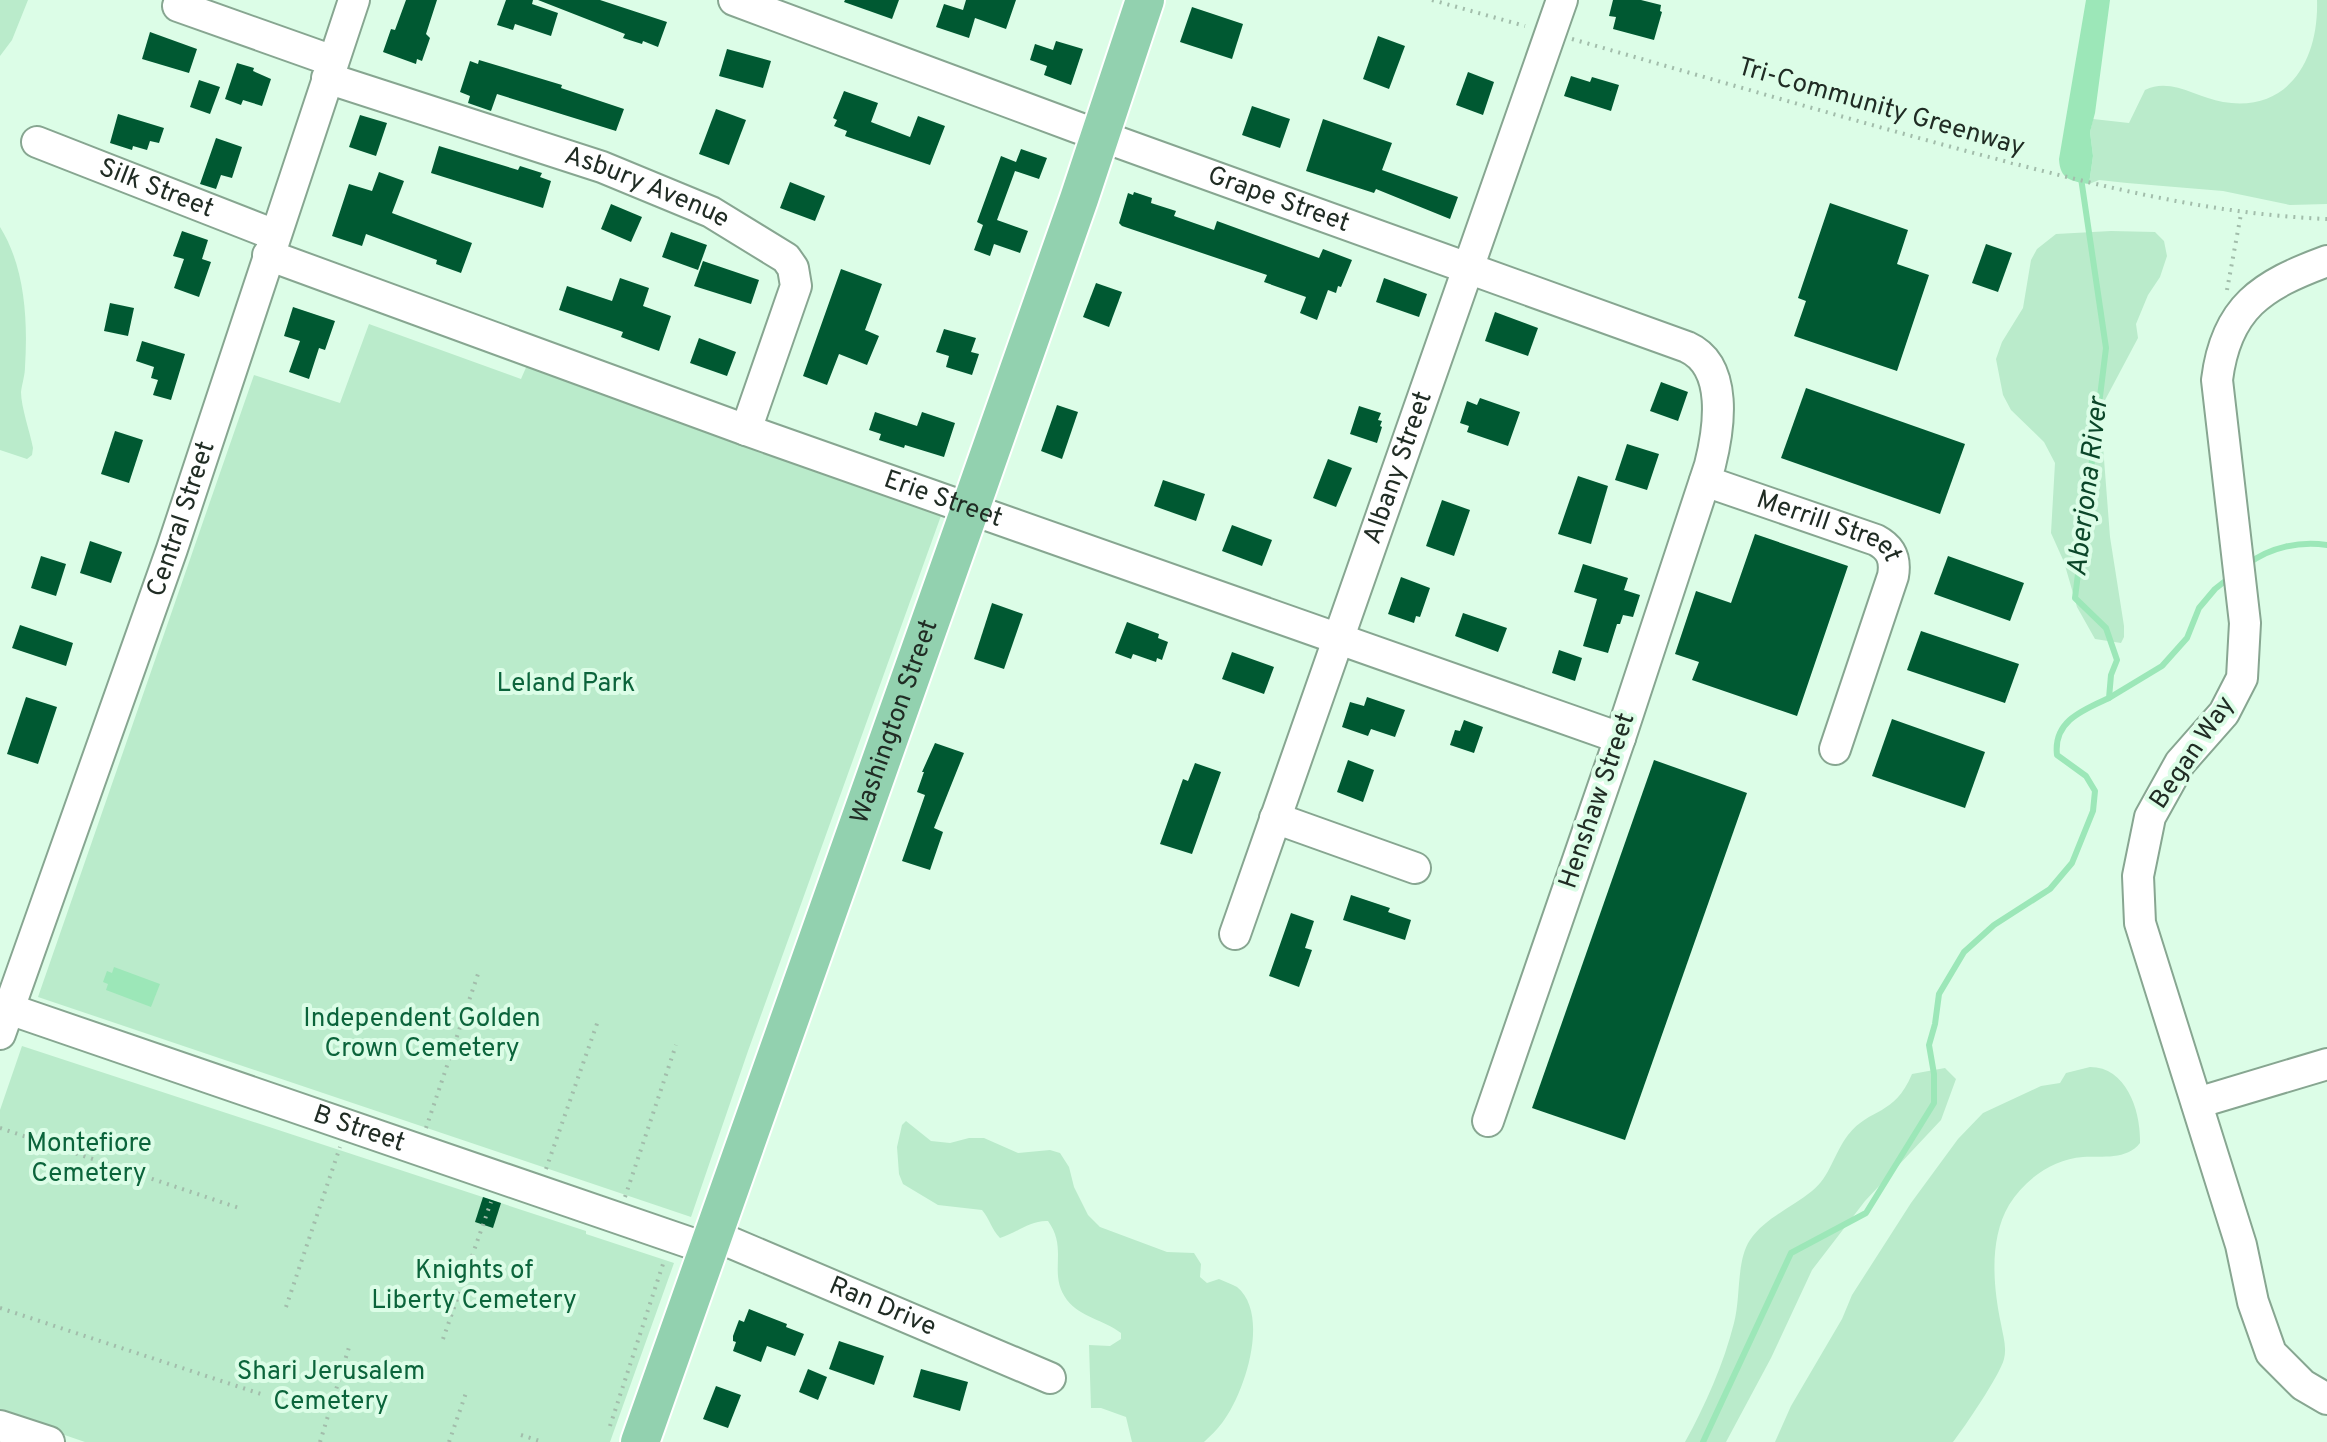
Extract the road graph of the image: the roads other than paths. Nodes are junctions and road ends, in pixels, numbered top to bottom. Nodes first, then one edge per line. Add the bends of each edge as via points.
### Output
1 (354, 0) edge
2 (734, 0) edge
3 (1145, 0) edge
4 (1562, 0) edge
5 (178, 6) dead end
6 (330, 69) junction
7 (1100, 136) junction
8 (37, 142) dead end
9 (272, 245) junction
10 (2327, 261) edge
11 (1469, 268) junction
12 (746, 430) junction
13 (1705, 481) junction
14 (971, 507) junction
15 (1338, 639) junction
16 (1620, 738) junction
17 (1835, 749) dead end
18 (1275, 818) junction
19 (1415, 868) dead end
20 (1235, 934) dead end
21 (4, 1022) edge
22 (2327, 1064) edge
23 (2197, 1103) junction
24 (1488, 1121) dead end
25 (711, 1242) junction
26 (1050, 1378) dead end
27 (2327, 1399) edge
28 (0, 1426) edge
29 (625, 1434) edge
30 (49, 1442) edge

1 - 6 street, Central Street
2 - 7 street, Grape Street
3 - 7 main road, Washington Street
4 - 11 street, Albany Street
5 - 6 street, Asbury Avenue
6 - 9 street, Central Street
6 - 12 street, Asbury Avenue via 711,212 786,258 796,286
7 - 11 street, Grape Street
7 - 14 main road, Washington Street
8 - 9 street, Silk Street
9 - 12 street, Erie Street
9 - 21 street, Central Street via 172,549
10 - 23 street, Began Way via 2254,298 2229,328 2221,352 2217,380 2245,623 2242,678 2224,713 2180,763 2150,817 2138,876 2140,923
11 - 13 street, Grape Street via 1702,356 1714,383 1717,411
11 - 15 street, Albany Street
12 - 14 street, Erie Street
13 - 16 street, Henshaw Street
13 - 17 street, Merrill Street via 1876,540 1892,555 1893,576
14 - 15 street, Erie Street
14 - 25 main road, Washington Street
15 - 16 street, Erie Street
15 - 18 street, Albany Street
16 - 24 street, Henshaw Street
18 - 19 street
18 - 20 street, Albany Street
21 - 25 street, B Street via 348,1125 672,1236
22 - 23 street
23 - 27 street, Began Way via 2271,1353 2303,1385
25 - 26 street, Ran Drive
25 - 29 main road, Washington Street
28 - 30 street

